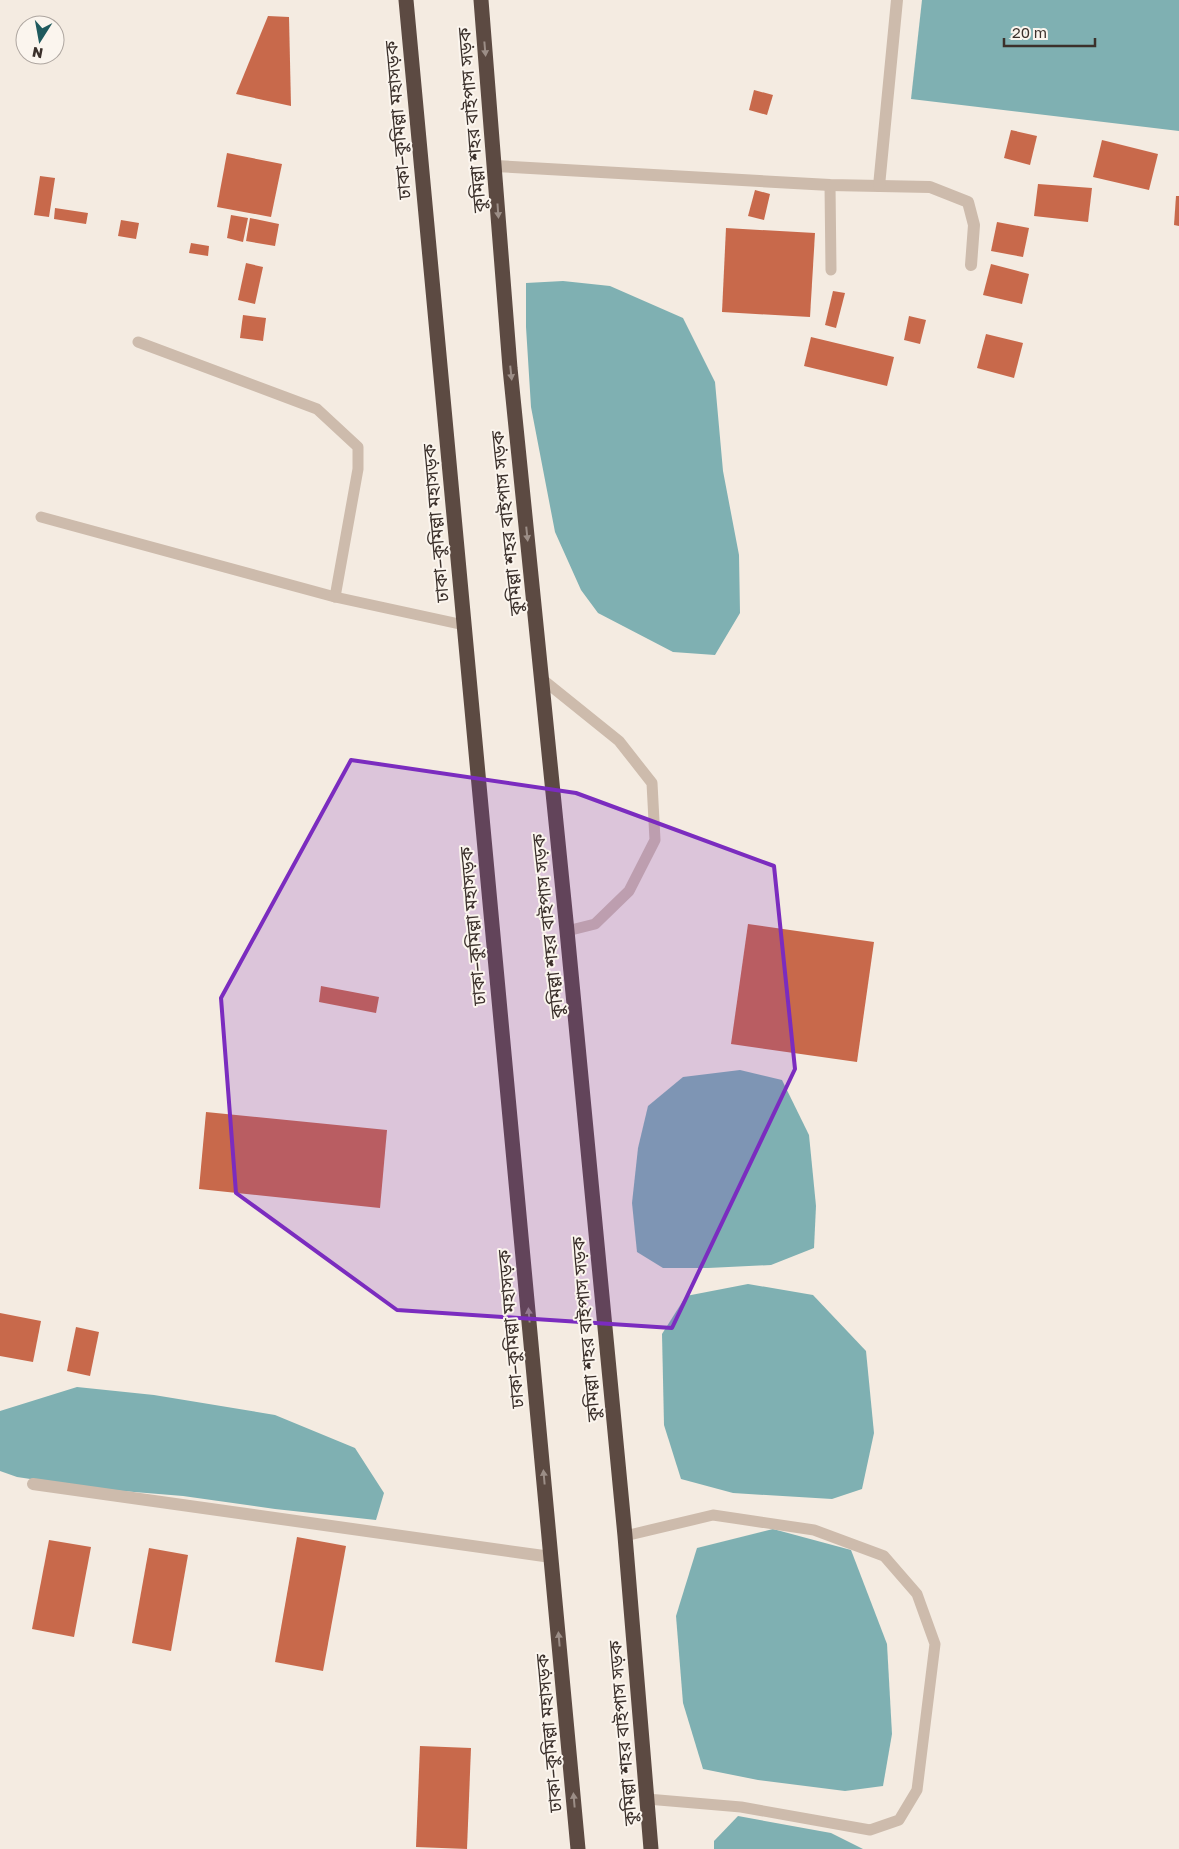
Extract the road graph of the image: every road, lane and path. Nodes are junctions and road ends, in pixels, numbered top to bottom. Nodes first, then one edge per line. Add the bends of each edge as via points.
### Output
1 (406, 0) edge
2 (481, 0) edge
3 (897, 0) edge
4 (494, 166) junction
5 (830, 185) junction
6 (879, 186) junction
7 (971, 265) dead end
8 (831, 270) dead end
9 (138, 342) dead end
10 (41, 518) dead end
11 (334, 597) junction
12 (464, 625) junction
13 (542, 679) junction
14 (567, 931) junction
15 (33, 1484) dead end
16 (625, 1536) junction
17 (551, 1557) junction
18 (647, 1799) junction
19 (578, 1849) edge
20 (651, 1849) edge

1 - 12 highway, ঢাকা–কুমিল্লা মহাসড়ক
2 -> 4 highway, কুমিল্লা শহর বাইপাস সড়ক
3 - 6 street
4 - 5 street
4 -> 13 highway, কুমিল্লা শহর বাইপাস সড়ক via 510,368
5 - 6 street
5 - 8 lane
6 - 7 street via 930,187 968,202 974,225
9 - 11 lane via 317,409 358,447 358,469
10 - 11 lane
11 - 12 lane
17 -> 12 highway, ঢাকা–কুমিল্লা মহাসড়ক
13 - 14 highway, কুমিল্লা শহর বাইপাস সড়ক
13 - 14 lane via 619,741 652,782 655,840 629,891 595,924
14 - 16 highway, কুমিল্লা শহর বাইপাস সড়ক
15 - 17 street
16 - 18 highway, কুমিল্লা শহর বাইপাস সড়ক
16 - 18 lane via 713,1515 814,1530 884,1556 917,1594 936,1644 916,1790 899,1820 870,1830 741,1807
19 -> 17 highway, ঢাকা–কুমিল্লা মহাসড়ক
18 - 20 highway, কুমিল্লা শহর বাইপাস সড়ক

